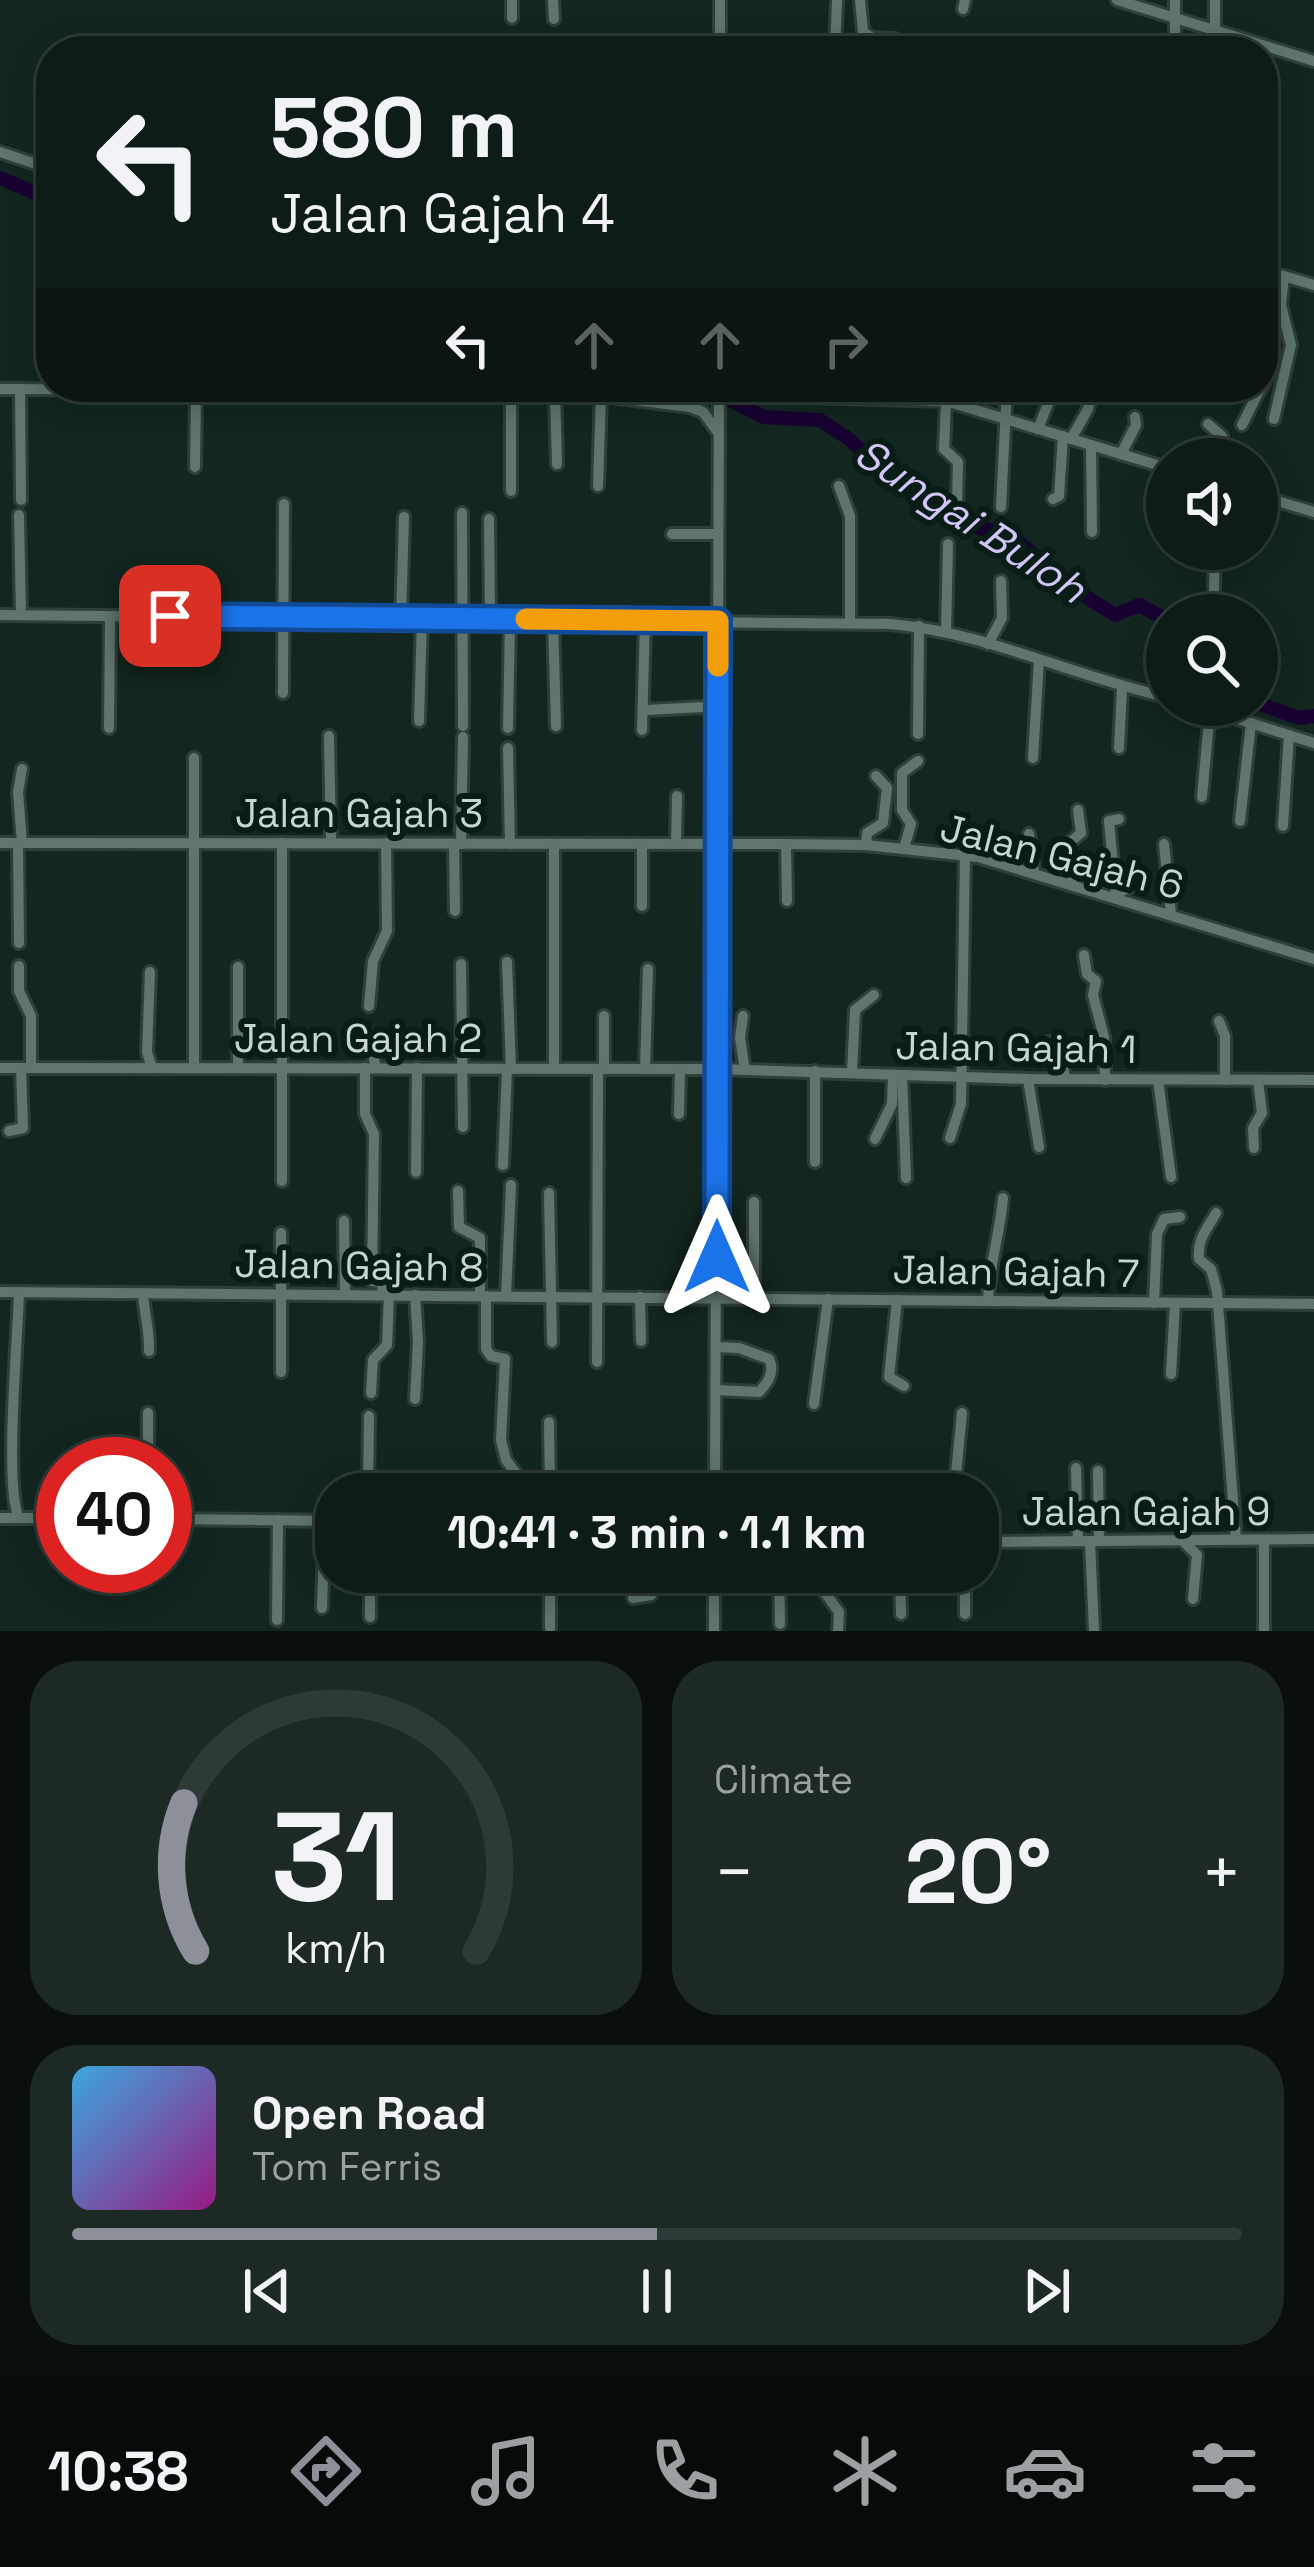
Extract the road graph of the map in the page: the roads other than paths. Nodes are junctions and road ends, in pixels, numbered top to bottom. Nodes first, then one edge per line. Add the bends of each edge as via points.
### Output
1 (512, 0) edge
2 (553, 0) edge
3 (720, 0) edge
4 (837, 0) edge
5 (860, 0) edge
6 (1117, 0) edge
7 (1175, 0) edge
8 (1215, 0) edge
9 (1133, 3) edge
10 (512, 18) dead end
11 (554, 19) dead end
12 (1175, 19) junction
13 (1215, 31) junction
14 (720, 36) edge
15 (836, 36) edge
16 (869, 36) edge
17 (1175, 36) edge
18 (1215, 36) edge
19 (1232, 36) edge
20 (1278, 50) edge
21 (1314, 61) edge
22 (0, 152) edge
23 (36, 164) edge
24 (1278, 274) edge
25 (1284, 276) junction
26 (1314, 285) edge
27 (0, 389) edge
28 (20, 389) junction
29 (36, 389) edge
30 (201, 402) edge
31 (511, 402) edge
32 (555, 402) edge
33 (601, 402) edge
34 (646, 402) edge
35 (719, 402) edge
36 (946, 402) edge
37 (952, 402) edge
38 (964, 402) edge
39 (1006, 402) edge
40 (1049, 402) edge
41 (1090, 402) edge
42 (1254, 402) edge
43 (1278, 402) edge
44 (1278, 402) edge
45 (964, 406) junction
46 (1135, 417) dead end
47 (1004, 418) junction
48 (1274, 419) dead end
49 (1208, 424) dead end
50 (1242, 425) dead end
51 (1039, 429) junction
52 (719, 434) junction
53 (1067, 437) junction
54 (1222, 438) edge
55 (1091, 445) junction
56 (1121, 454) junction
57 (1146, 462) edge
58 (557, 464) dead end
59 (195, 467) dead end
60 (598, 486) dead end
61 (839, 486) dead end
62 (511, 491) dead end
63 (21, 500) dead end
64 (1053, 500) dead end
65 (1278, 501) edge
66 (284, 504) dead end
67 (957, 505) dead end
68 (1001, 507) dead end
69 (1314, 512) edge
70 (462, 513) dead end
71 (20, 515) dead end
72 (404, 517) dead end
73 (489, 519) dead end
74 (1093, 532) dead end
75 (672, 534) dead end
76 (718, 534) junction
77 (948, 544) dead end
78 (1214, 570) edge
79 (1001, 580) dead end
80 (1214, 589) dead end
81 (0, 615) edge
82 (21, 615) junction
83 (110, 616) junction
84 (285, 617) junction
85 (400, 618) junction
86 (422, 619) junction
87 (465, 619) junction
88 (490, 619) junction
89 (510, 619) junction
90 (553, 620) junction
91 (645, 621) junction
92 (718, 621) junction
93 (850, 623) junction
94 (919, 626) junction
95 (946, 632) junction
96 (988, 644) junction
97 (1039, 660) junction
98 (1122, 689) junction
99 (283, 693) dead end
100 (1146, 693) edge
101 (718, 702) junction
102 (646, 710) junction
103 (419, 722) dead end
104 (556, 726) dead end
105 (1209, 726) edge
106 (1251, 726) edge
107 (1260, 726) edge
108 (109, 728) dead end
109 (508, 728) dead end
110 (642, 730) dead end
111 (918, 734) dead end
112 (1289, 735) junction
113 (329, 736) dead end
114 (1314, 743) edge
115 (508, 748) dead end
116 (1119, 748) dead end
117 (194, 758) dead end
118 (1033, 758) dead end
119 (918, 761) dead end
120 (22, 769) dead end
121 (876, 776) dead end
122 (677, 796) dead end
123 (1202, 797) dead end
124 (1078, 810) dead end
125 (1119, 819) dead end
126 (1240, 821) dead end
127 (1283, 826) dead end
128 (1029, 834) dead end
129 (0, 843) edge
130 (20, 843) junction
131 (195, 843) junction
132 (282, 843) junction
133 (331, 843) junction
134 (386, 844) junction
135 (458, 844) junction
136 (510, 844) junction
137 (554, 844) junction
138 (642, 844) junction
139 (676, 844) junction
140 (718, 844) junction
141 (786, 844) junction
142 (1164, 844) dead end
143 (866, 845) junction
144 (904, 848) junction
145 (965, 855) junction
146 (1034, 872) junction
147 (1142, 880) dead end
148 (1072, 884) junction
149 (1116, 895) junction
150 (788, 902) dead end
151 (642, 906) dead end
152 (455, 911) dead end
153 (1171, 914) junction
154 (19, 943) dead end
155 (1084, 955) dead end
156 (1314, 958) edge
157 (507, 962) dead end
158 (460, 964) dead end
159 (19, 966) dead end
160 (238, 967) dead end
161 (649, 969) dead end
162 (150, 972) dead end
163 (874, 994) dead end
164 (369, 1006) dead end
165 (604, 1016) dead end
166 (742, 1016) dead end
167 (1219, 1021) dead end
168 (368, 1033) dead end
169 (1049, 1042) dead end
170 (0, 1068) edge
171 (26, 1068) junction
172 (152, 1068) junction
173 (194, 1068) junction
174 (238, 1068) junction
175 (283, 1068) junction
176 (370, 1068) junction
177 (417, 1069) junction
178 (462, 1069) junction
179 (508, 1069) junction
180 (554, 1069) junction
181 (601, 1069) junction
182 (645, 1069) junction
183 (680, 1069) junction
184 (716, 1069) junction
185 (745, 1070) junction
186 (815, 1071) junction
187 (852, 1072) junction
188 (897, 1075) junction
189 (961, 1076) junction
190 (1028, 1079) junction
191 (1065, 1079) junction
192 (1105, 1079) junction
193 (1157, 1080) junction
194 (1226, 1080) junction
195 (1258, 1080) junction
196 (1314, 1080) edge
197 (679, 1114) dead end
198 (463, 1126) dead end
199 (9, 1131) dead end
200 (950, 1138) dead end
201 (875, 1139) dead end
202 (1039, 1147) dead end
203 (1254, 1148) dead end
204 (814, 1162) dead end
205 (503, 1165) dead end
206 (416, 1172) dead end
207 (906, 1178) dead end
208 (1171, 1178) dead end
209 (282, 1181) dead end
210 (511, 1185) dead end
211 (458, 1191) dead end
212 (549, 1193) dead end
213 (1003, 1198) dead end
214 (754, 1202) dead end
215 (1216, 1213) dead end
216 (1180, 1217) dead end
217 (344, 1220) dead end
218 (281, 1233) dead end
219 (0, 1292) edge
220 (19, 1292) junction
221 (143, 1293) junction
222 (280, 1294) junction
223 (345, 1295) junction
224 (382, 1295) junction
225 (415, 1295) junction
226 (483, 1296) junction
227 (506, 1296) junction
228 (552, 1297) junction
229 (596, 1297) junction
230 (640, 1298) junction
231 (717, 1298) junction
232 (754, 1299) junction
233 (828, 1299) junction
234 (897, 1300) junction
235 (988, 1301) junction
236 (1154, 1303) junction
237 (1175, 1303) junction
238 (1216, 1303) junction
239 (1314, 1304) edge
240 (641, 1341) dead end
241 (552, 1342) dead end
242 (716, 1347) junction
243 (149, 1351) dead end
244 (597, 1362) dead end
245 (280, 1372) dead end
246 (1171, 1374) dead end
247 (904, 1387) dead end
248 (716, 1390) junction
249 (371, 1393) dead end
250 (415, 1399) dead end
251 (814, 1404) dead end
252 (148, 1413) dead end
253 (962, 1413) dead end
254 (369, 1416) dead end
255 (549, 1422) dead end
256 (148, 1437) edge
257 (1076, 1468) dead end
258 (1098, 1471) dead end
259 (368, 1473) edge
260 (515, 1473) edge
261 (550, 1473) edge
262 (715, 1473) edge
263 (956, 1473) edge
264 (0, 1518) edge
265 (19, 1518) junction
266 (36, 1518) edge
267 (192, 1519) edge
268 (278, 1520) junction
269 (315, 1520) edge
270 (1314, 1539) edge
271 (1182, 1540) junction
272 (1236, 1540) junction
273 (1264, 1540) junction
274 (1089, 1541) junction
275 (999, 1542) edge
276 (324, 1593) edge
277 (370, 1593) edge
278 (550, 1593) edge
279 (651, 1593) edge
280 (715, 1593) edge
281 (779, 1593) edge
282 (826, 1593) edge
283 (900, 1593) edge
284 (965, 1593) edge
285 (633, 1598) dead end
286 (1192, 1599) dead end
287 (322, 1608) dead end
288 (901, 1614) dead end
289 (965, 1614) dead end
290 (370, 1617) dead end
291 (277, 1620) dead end
292 (780, 1624) dead end
293 (550, 1628) dead end
294 (1094, 1630) edge
295 (714, 1631) edge
296 (838, 1631) edge
297 (1264, 1631) edge

1 - 10 street
2 - 11 street
3 - 14 street
4 - 15 street
5 - 16 street
6 - 9 street
7 - 12 street
8 - 13 street
9 - 12 street
12 - 13 street
12 - 17 street
13 - 18 street
13 - 19 street
20 - 21 street
22 - 23 street
24 - 25 street
25 - 26 street
25 - 43 street via 1291,345
27 - 28 street
28 - 29 street
28 - 63 street
30 - 59 street
31 - 62 street
32 - 58 street
33 - 60 street
34 - 52 street via 698,409
35 - 52 street
36 - 67 street via 944,449 958,462
37 - 45 street
38 - 45 street
39 - 47 street
40 - 51 street
41 - 53 street
42 - 50 street
44 - 48 street
45 - 47 street
46 - 56 street
47 - 51 street
47 - 68 street
49 - 54 street
51 - 53 street
52 - 76 street
53 - 55 street
53 - 64 street
55 - 56 street
55 - 74 street
56 - 57 street
61 - 93 street via 850,516
65 - 69 street
66 - 84 street
70 - 87 street
71 - 82 street
72 - 85 street
73 - 88 street
75 - 76 street
76 - 92 street
77 - 95 street
78 - 80 street
79 - 96 street via 1002,618
81 - 82 street
82 - 83 street
83 - 84 street
83 - 108 street
84 - 85 street
84 - 99 street
85 - 86 street
86 - 87 street
86 - 103 street
87 - 88 street
87 - 135 street
88 - 89 street
89 - 90 street
89 - 109 street
90 - 91 street
90 - 104 street
91 - 92 street
91 - 102 street
92 - 93 street
92 - 101 street
93 - 94 street
94 - 95 street
94 - 111 street
95 - 96 street
96 - 97 street
97 - 98 street
97 - 118 street
98 - 100 street
98 - 116 street
101 - 102 street
101 - 140 street
102 - 110 street
105 - 123 street
106 - 126 street
107 - 112 street
112 - 114 street
112 - 127 street
113 - 133 street
115 - 136 street
117 - 131 street
119 - 144 street via 902,773 902,810 911,824
120 - 130 street
121 - 143 street via 887,788 886,811
122 - 139 street
124 - 148 street via 1081,832 1068,844
125 - 149 street via 1109,821
128 - 146 street
129 - 130 street, Jalan Gajah 3
130 - 131 street, Jalan Gajah 3
130 - 154 street
131 - 132 street, Jalan Gajah 3
131 - 173 street
132 - 133 street, Jalan Gajah 3
132 - 175 street
133 - 134 street, Jalan Gajah 3
134 - 135 street, Jalan Gajah 3
134 - 164 street via 387,931 373,961
135 - 136 street, Jalan Gajah 3
135 - 152 street
136 - 137 street, Jalan Gajah 3
137 - 138 street, Jalan Gajah 3
137 - 180 street
138 - 139 street, Jalan Gajah 3
138 - 151 street
139 - 140 street, Jalan Gajah 3
140 - 141 street, Jalan Gajah 6
140 - 184 street
141 - 143 street, Jalan Gajah 6
141 - 150 street
142 - 153 street
143 - 144 street, Jalan Gajah 6
144 - 145 street, Jalan Gajah 6
145 - 146 street, Jalan Gajah 6
145 - 189 street
146 - 148 street, Jalan Gajah 6
147 - 149 street
148 - 149 street, Jalan Gajah 6
149 - 153 street, Jalan Gajah 6
153 - 156 street, Jalan Gajah 6
155 - 192 street via 1096,981
157 - 179 street
158 - 178 street
159 - 171 street via 19,992 31,1016
160 - 174 street
161 - 182 street
162 - 172 street
163 - 187 street via 855,1010
165 - 181 street
166 - 185 street
167 - 194 street
168 - 176 street
169 - 191 street via 1060,1051
170 - 171 street, Jalan Gajah 2
171 - 172 street, Jalan Gajah 2
171 - 199 street via 23,1127
172 - 173 street, Jalan Gajah 2
173 - 174 street, Jalan Gajah 2
174 - 175 street, Jalan Gajah 2
175 - 176 street, Jalan Gajah 2
175 - 209 street
176 - 177 street, Jalan Gajah 2
176 - 224 street via 372,1281
177 - 178 street, Jalan Gajah 2
177 - 206 street
178 - 179 street, Jalan Gajah 2
178 - 198 street
179 - 180 street, Jalan Gajah 2
179 - 205 street
180 - 181 street, Jalan Gajah 2
181 - 182 street, Jalan Gajah 2
181 - 229 street
182 - 183 street, Jalan Gajah 2
183 - 184 street, Jalan Gajah 2
183 - 197 street
184 - 185 street, Jalan Gajah 1
184 - 231 street
185 - 186 street, Jalan Gajah 1
186 - 187 street, Jalan Gajah 1
186 - 204 street
187 - 188 street, Jalan Gajah 1
188 - 189 street, Jalan Gajah 1
188 - 201 street
188 - 207 street
189 - 190 street, Jalan Gajah 1
189 - 200 street
190 - 191 street, Jalan Gajah 1
190 - 202 street
191 - 192 street, Jalan Gajah 1
192 - 193 street, Jalan Gajah 1
193 - 194 street, Jalan Gajah 1
193 - 208 street
194 - 195 street, Jalan Gajah 1
195 - 196 street, Jalan Gajah 1
195 - 203 street
210 - 227 street
211 - 226 street via 459,1227 480,1238
212 - 228 street
213 - 235 street
214 - 232 street
215 - 238 street via 1198,1252
216 - 236 street via 1164,1219 1156,1234
217 - 223 street
218 - 222 street
219 - 220 street, Jalan Gajah 8
220 - 221 street, Jalan Gajah 8
220 - 265 street via 12,1454
221 - 222 street, Jalan Gajah 8
221 - 243 street
222 - 223 street, Jalan Gajah 8
222 - 245 street
223 - 224 street, Jalan Gajah 8
224 - 225 street, Jalan Gajah 8
224 - 249 street via 388,1345 373,1360
225 - 226 street, Jalan Gajah 8
225 - 250 street
226 - 227 street, Jalan Gajah 8
226 - 260 street via 486,1349 505,1359 503,1451
227 - 228 street, Jalan Gajah 8
228 - 229 street, Jalan Gajah 8
228 - 241 street
229 - 230 street, Jalan Gajah 8
229 - 244 street
230 - 231 street, Jalan Gajah 8
230 - 240 street
231 - 232 street, Jalan Gajah 7
231 - 242 street
232 - 233 street, Jalan Gajah 7
233 - 234 street, Jalan Gajah 7
233 - 251 street
234 - 235 street, Jalan Gajah 7
234 - 247 street via 889,1377
235 - 236 street, Jalan Gajah 7
236 - 237 street, Jalan Gajah 7
237 - 238 street, Jalan Gajah 7
237 - 246 street
238 - 239 street, Jalan Gajah 7
238 - 272 street
242 - 248 street
242 - 248 street via 771,1363 759,1392
248 - 262 street
252 - 256 street
253 - 263 street
254 - 259 street
255 - 261 street
257 - 274 street
258 - 274 street
264 - 265 street
265 - 266 street
267 - 268 street
268 - 269 street
268 - 291 street
270 - 273 street, Jalan Gajah 9
271 - 272 street, Jalan Gajah 9
271 - 274 street, Jalan Gajah 9
271 - 286 street via 1197,1555
272 - 273 street, Jalan Gajah 9
273 - 297 street
274 - 275 street, Jalan Gajah 9
274 - 294 street
276 - 287 street
277 - 290 street
278 - 293 street
279 - 285 street
280 - 295 street
281 - 292 street
282 - 296 street
283 - 288 street
284 - 289 street

